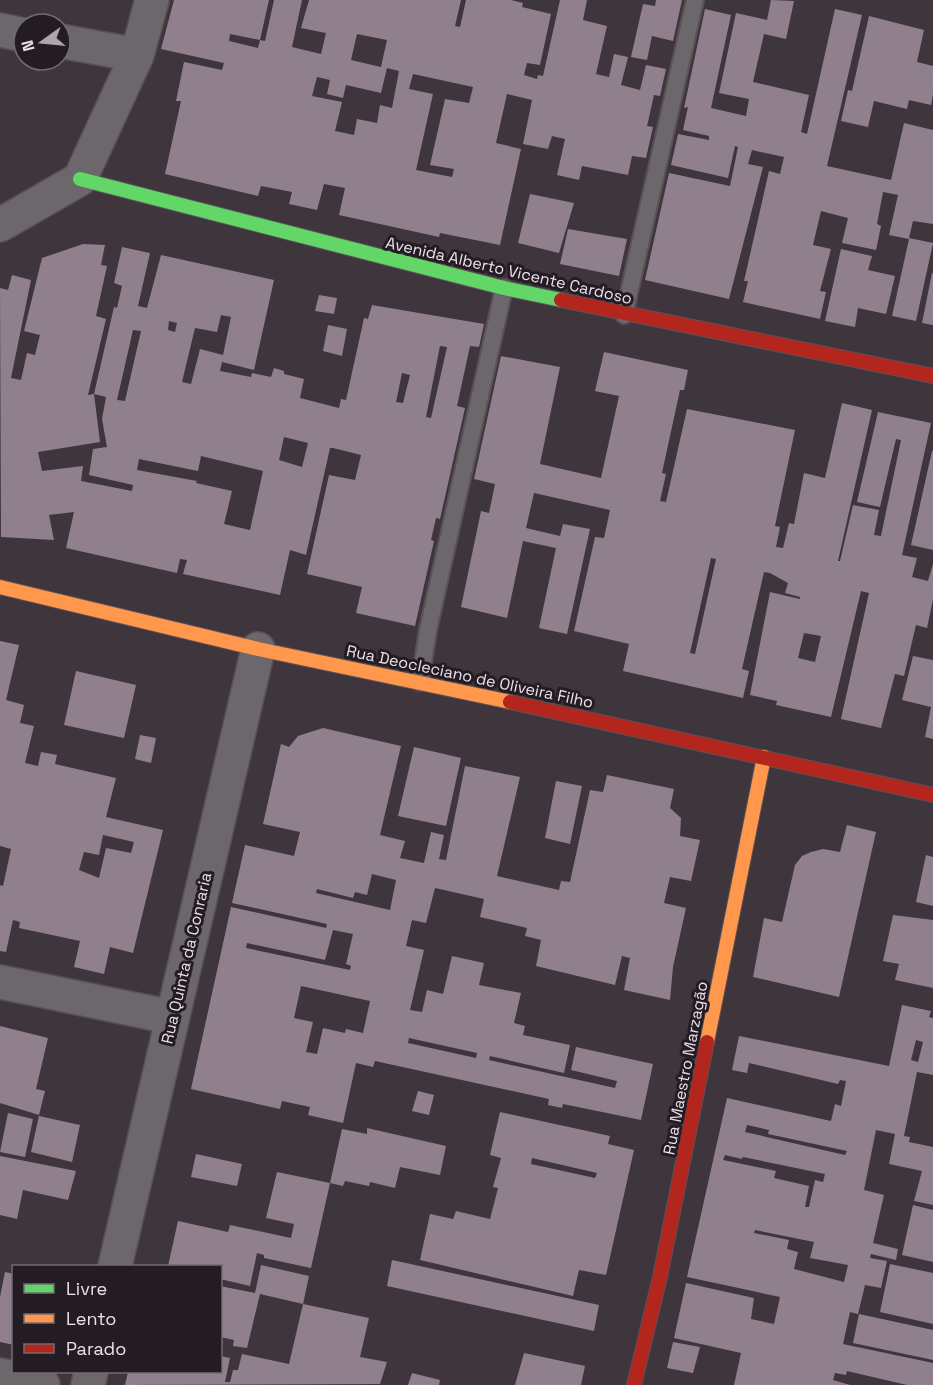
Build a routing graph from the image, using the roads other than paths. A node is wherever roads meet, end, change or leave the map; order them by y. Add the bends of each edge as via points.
1 (152, 0) edge
2 (695, 0) edge
3 (72, 43) edge
4 (137, 55) junction
5 (80, 179) junction
6 (0, 225) edge
7 (504, 288) junction
8 (624, 315) junction
9 (933, 376) edge
10 (0, 587) edge
11 (258, 649) junction
12 (420, 682) junction
13 (764, 757) junction
14 (933, 795) edge
15 (0, 982) edge
16 (171, 1017) junction
17 (115, 1265) edge
18 (0, 1375) edge
19 (43, 1385) edge
20 (634, 1385) edge

1 - 4 street
2 - 8 lane
3 - 4 street
4 - 5 street
5 - 6 street
5 - 7 street, Avenida Alberto Vicente Cardoso
7 - 8 street, Avenida Alberto Vicente Cardoso
7 - 12 lane via 428,630
8 - 9 street, Avenida Alberto Vicente Cardoso
10 - 11 street, Rua Deocleciano de Oliveira Filho
11 - 12 street, Rua Deocleciano de Oliveira Filho
11 - 16 street, Rua Quinta da Conraria
12 - 13 street, Rua Deocleciano de Oliveira Filho
13 - 14 street, Rua Deocleciano de Oliveira Filho
13 - 20 street, Rua Maestro Marzagão via 660,1277
15 - 16 street
16 - 17 street, Rua Quinta da Conraria
18 - 19 street

